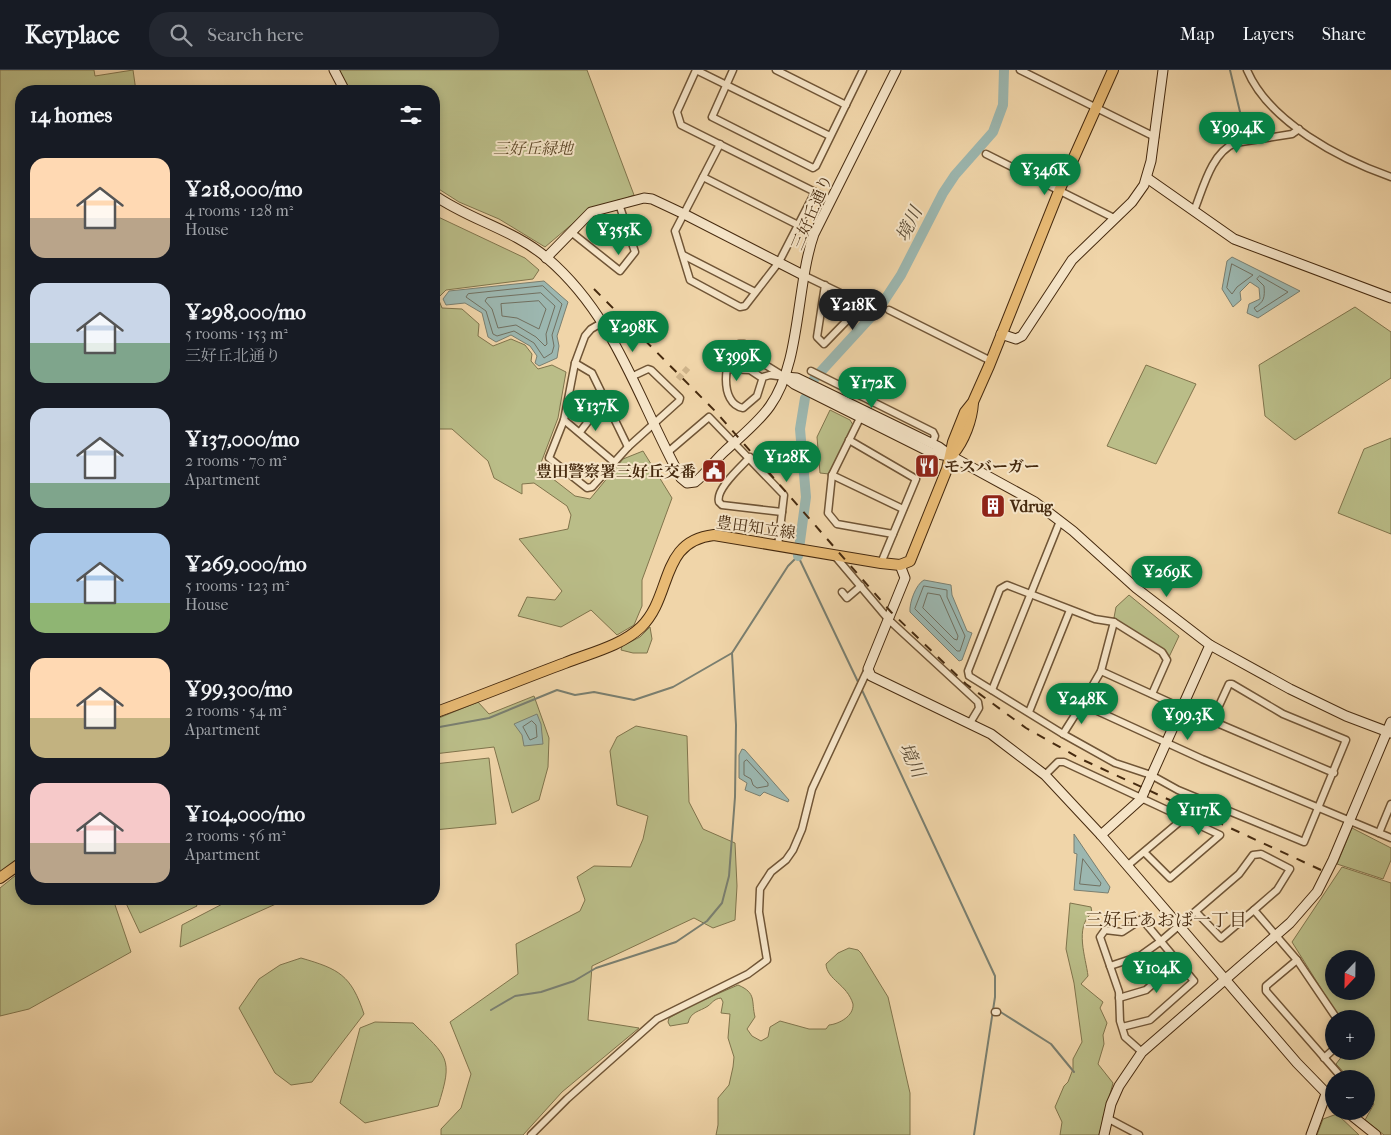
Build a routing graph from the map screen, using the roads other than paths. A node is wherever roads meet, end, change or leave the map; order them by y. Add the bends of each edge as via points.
1 (334, 70) edge
2 (733, 70) edge
3 (776, 70) edge
4 (896, 70) edge
5 (1020, 70) edge
6 (1113, 70) edge
7 (1163, 70) edge
8 (1247, 70) edge
9 (860, 71) edge
10 (342, 85) edge
11 (726, 85) junction
12 (846, 105) junction
13 (1094, 107) junction
14 (1299, 129) junction
15 (830, 136) junction
16 (1155, 137) junction
17 (720, 144) junction
18 (986, 154) dead end
19 (703, 177) junction
20 (1391, 177) edge
21 (1147, 178) junction
22 (1059, 191) junction
23 (815, 192) junction
24 (440, 198) edge
25 (831, 200) junction
26 (619, 204) junction
27 (1194, 211) junction
28 (684, 214) junction
29 (1114, 218) junction
30 (798, 225) junction
31 (571, 232) junction
32 (683, 255) junction
33 (546, 258) junction
34 (779, 262) junction
35 (804, 275) junction
36 (826, 286) junction
37 (755, 292) junction
38 (1391, 298) edge
39 (889, 310) dead end
40 (603, 322) junction
41 (1001, 334) junction
42 (991, 361) junction
43 (575, 363) junction
44 (725, 369) junction
45 (810, 371) dead end
46 (631, 377) junction
47 (785, 377) junction
48 (762, 378) junction
49 (607, 405) junction
50 (862, 414) junction
51 (564, 420) junction
52 (654, 424) junction
53 (580, 432) junction
54 (849, 440) junction
55 (733, 443) junction
56 (932, 444) junction
57 (628, 447) junction
58 (668, 452) junction
59 (951, 456) junction
60 (750, 458) junction
61 (614, 462) junction
62 (832, 475) junction
63 (903, 509) junction
64 (782, 512) junction
65 (1060, 521) junction
66 (893, 534) junction
67 (782, 546) junction
68 (834, 555) junction
69 (881, 563) junction
70 (900, 565) junction
71 (861, 586) junction
72 (842, 592) dead end
73 (1031, 593) junction
74 (1070, 610) junction
75 (889, 620) junction
76 (1114, 622) junction
77 (1210, 645) junction
78 (868, 669) junction
79 (1101, 670) junction
80 (992, 690) junction
81 (1152, 694) junction
82 (1082, 704) junction
83 (1182, 708) junction
84 (440, 711) edge
85 (1029, 712) junction
86 (1212, 721) junction
87 (1391, 722) edge
88 (970, 723) junction
89 (1389, 732) edge
90 (1063, 734) junction
91 (1166, 744) junction
92 (1334, 773) junction
93 (1151, 775) junction
94 (1045, 776) junction
95 (1141, 798) junction
96 (1391, 804) edge
97 (1319, 809) junction
98 (1184, 818) junction
99 (1350, 821) junction
100 (1379, 833) junction
101 (1100, 835) junction
102 (1391, 838) edge
103 (1144, 852) junction
104 (1127, 866) junction
105 (15, 867) edge
106 (0, 878) edge
107 (1254, 910) junction
108 (1196, 912) junction
109 (1178, 926) junction
110 (1276, 934) junction
111 (1161, 941) junction
112 (1297, 960) junction
113 (1179, 961) junction
114 (1110, 966) junction
115 (1225, 979) junction
116 (1120, 998) junction
117 (1331, 1010) edge
118 (1122, 1027) junction
119 (1142, 1052) junction
120 (1324, 1058) joint
121 (1335, 1070) edge
122 (1325, 1093) edge
123 (1325, 1097) edge
124 (1107, 1118) junction
125 (1362, 1120) edge
126 (531, 1135) edge
127 (1104, 1135) edge
128 (1139, 1135) edge
129 (1311, 1135) edge
130 (1376, 1135) edge

1 - 10 street
2 - 11 street
3 - 12 street
4 - 25 street, 三好丘通り
5 - 13 street
6 - 13 main road
7 - 16 street
8 - 14 street via 1271,107
9 - 12 street
11 - 15 street
11 - 15 street via 712,114 714,119 813,168
11 - 17 street via 696,70 677,112 682,125
12 - 15 street
13 - 16 street
13 - 22 main road
14 - 20 street via 1363,167
14 - 27 street via 1292,134 1227,146 1217,157
16 - 21 street
17 - 19 street
17 - 23 street
18 - 22 street
19 - 28 street
19 - 30 street
21 - 27 street
21 - 29 street via 1137,196
22 - 29 street
22 - 41 main road
23 - 25 street
23 - 30 street
24 - 33 street via 510,232
25 - 35 street, 三好丘通り via 810,246
26 - 28 street via 652,199
26 - 31 street via 592,212
26 - 31 street via 635,252 620,271
27 - 38 street via 1234,239
28 - 32 street via 675,231
28 - 34 street
29 - 41 street via 1072,260 1022,336 1016,339
30 - 34 street
31 - 33 street
32 - 37 street
32 - 37 street via 693,283 740,307 745,306
33 - 40 street via 581,292
34 - 35 street
34 - 37 street
35 - 36 street
35 - 47 street, 三好丘通り
36 - 36 street via 817,337 824,344 861,306
39 - 42 street
40 - 43 street via 585,336
40 - 46 street
41 - 42 main road
42 - 59 main road via 973,402 961,442
43 - 49 street via 592,373
43 - 51 street
44 - 47 street via 735,347 744,344 764,364
44 - 48 street via 750,370
44 - 48 street via 731,397 739,407 744,408 754,400
45 - 56 street via 933,432
46 - 52 street
46 - 52 street via 652,370 680,398
47 - 48 street via 770,375
47 - 50 street
47 - 55 street, 三好丘通り via 772,404
49 - 53 street via 596,411
49 - 57 street
50 - 54 street
50 - 56 street
50 - 59 street via 932,452
51 - 53 street
51 - 61 street via 550,460 589,489
52 - 57 street
52 - 58 street
53 - 61 street
54 - 62 street
54 - 63 street via 915,478
55 - 58 street via 709,417
55 - 58 street, 三好丘通り via 700,479 690,483 681,478
55 - 60 street
56 - 59 street
57 - 61 street
59 - 65 street via 1036,502
59 - 70 main road via 913,556 906,564
60 - 64 street via 784,495
60 - 64 street via 730,477 719,495 719,502
62 - 63 street
62 - 66 street via 828,513 834,523
63 - 66 street
64 - 67 street
65 - 73 street
65 - 77 street via 1118,574
66 - 69 street
67 - 68 main road, 豊田知立線
67 - 84 main road, 豊田知立線 via 714,535 700,536 685,544 676,554 653,611 635,632 598,651
68 - 69 main road, 豊田知立線
68 - 71 street
69 - 70 main road, 豊田知立線
70 - 75 street via 906,578
71 - 72 street via 847,598
71 - 75 street
73 - 74 street
73 - 80 street
73 - 80 street via 1007,585 1000,589 968,671 969,676
74 - 76 street
74 - 85 street
75 - 78 street
75 - 88 street via 978,702
76 - 79 street
76 - 81 street via 1168,658
77 - 83 street
77 - 89 street via 1298,693
78 - 88 street via 878,681
78 - 126 street via 812,789 793,850 771,872 760,889 766,960 748,974 657,1019
79 - 81 street
79 - 82 street
80 - 85 street
81 - 83 street
82 - 90 street
82 - 91 street
83 - 86 street
83 - 91 street
85 - 90 street
86 - 92 street
86 - 92 street via 1229,684 1232,684 1283,714 1346,740
87 - 89 street
88 - 94 street via 998,739
89 - 99 street
90 - 93 street via 1115,762
91 - 93 street
91 - 97 street
92 - 97 street
93 - 95 street
93 - 97 street via 1178,790 1301,842 1306,840
94 - 95 street via 1062,761
94 - 101 street
95 - 98 street
95 - 101 street
96 - 100 street
97 - 99 street
98 - 103 street
98 - 103 street via 1219,833 1219,837 1170,878
99 - 100 street
99 - 110 street via 1323,883 1300,914
100 - 102 street
101 - 104 street
103 - 104 street
104 - 109 street
105 - 106 main road
107 - 108 street via 1221,938
107 - 108 street via 1276,890 1290,869 1256,853 1239,874
107 - 110 street
108 - 109 street
109 - 111 street
109 - 115 street
110 - 112 street
110 - 115 street
111 - 113 street
111 - 114 street via 1140,956
111 - 114 street via 1142,919 1122,932 1103,931 1100,937
112 - 117 street
112 - 120 street via 1265,988
113 - 116 street via 1146,990
113 - 118 street via 1194,978 1193,982 1150,1020
114 - 116 street
115 - 119 street
115 - 122 street
116 - 118 street
118 - 119 street via 1125,1037
119 - 124 street via 1122,1080
120 - 121 street
123 - 129 street
124 - 127 street
124 - 128 street
125 - 130 street

